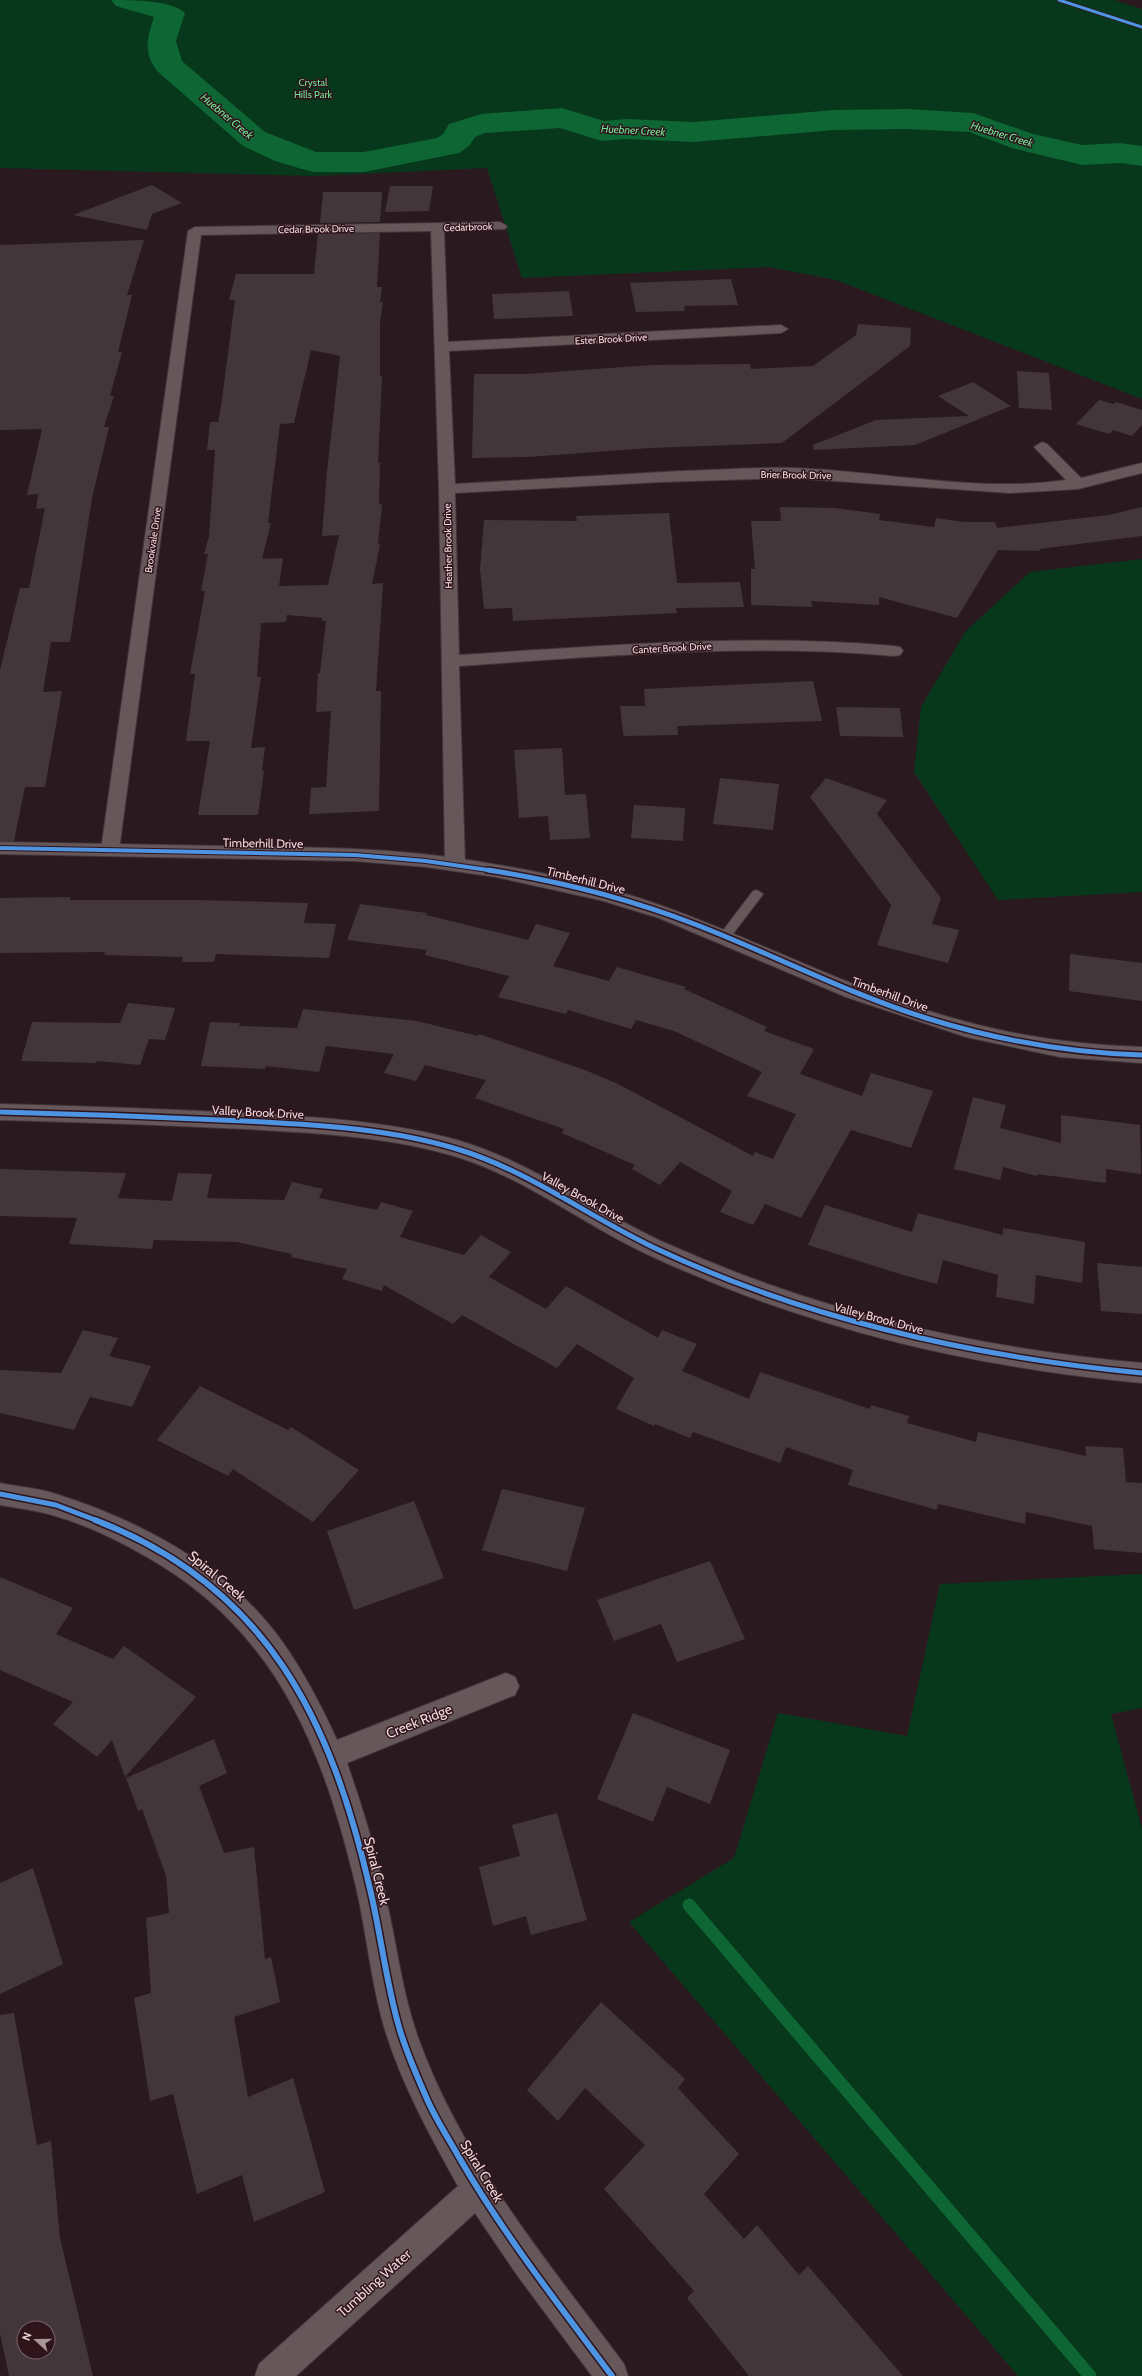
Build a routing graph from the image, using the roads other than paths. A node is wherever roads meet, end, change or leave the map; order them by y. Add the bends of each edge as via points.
1 (500, 226) dead end
2 (437, 228) junction
3 (195, 231) joint
4 (781, 329) dead end
5 (441, 347) junction
6 (1042, 446) dead end
7 (1142, 468) edge
8 (1078, 484) junction
9 (447, 489) junction
10 (894, 651) dead end
11 (450, 661) junction
12 (0, 848) edge
13 (110, 850) junction
14 (455, 864) junction
15 (757, 894) dead end
16 (725, 936) junction
17 (1142, 1056) edge
18 (0, 1112) edge
19 (1142, 1373) edge
20 (0, 1494) edge
21 (506, 1686) dead end
22 (331, 1756) junction
23 (477, 2190) junction
24 (271, 2376) edge
25 (612, 2376) edge

1 - 2 street, Cedarbrook
2 - 3 street, Cedar Brook Drive
2 - 5 street, Heather Brook Drive
3 - 13 street, Brookvale Drive
4 - 5 street, Ester Brook Drive
5 - 9 street, Heather Brook Drive
6 - 8 street
7 - 8 street, Brier Brook Drive via 1103,480
8 - 9 street, Brier Brook Drive via 1052,488 996,490 792,473
9 - 11 street, Heather Brook Drive
10 - 11 street, Canter Brook Drive via 834,645 737,644
11 - 14 street, Heather Brook Drive
12 - 13 street, Timberhill Drive
13 - 14 street, Timberhill Drive via 355,855
14 - 16 street, Timberhill Drive via 584,889 635,903
15 - 16 lane
16 - 17 street, Timberhill Drive via 808,974 946,1024 1050,1048
18 - 19 street, Valley Brook Drive via 296,1123 371,1130 428,1143 486,1158 538,1183 657,1248 753,1290 857,1325 966,1351 1079,1369
20 - 22 street, Spiral Creek via 54,1505 131,1533 199,1574 228,1599 271,1647 292,1676
21 - 22 street, Creek Ridge
22 - 23 street, Spiral Creek via 354,1826 370,1887 400,2032 428,2101
23 - 24 street, Tumbling Water
23 - 25 street, Spiral Creek

